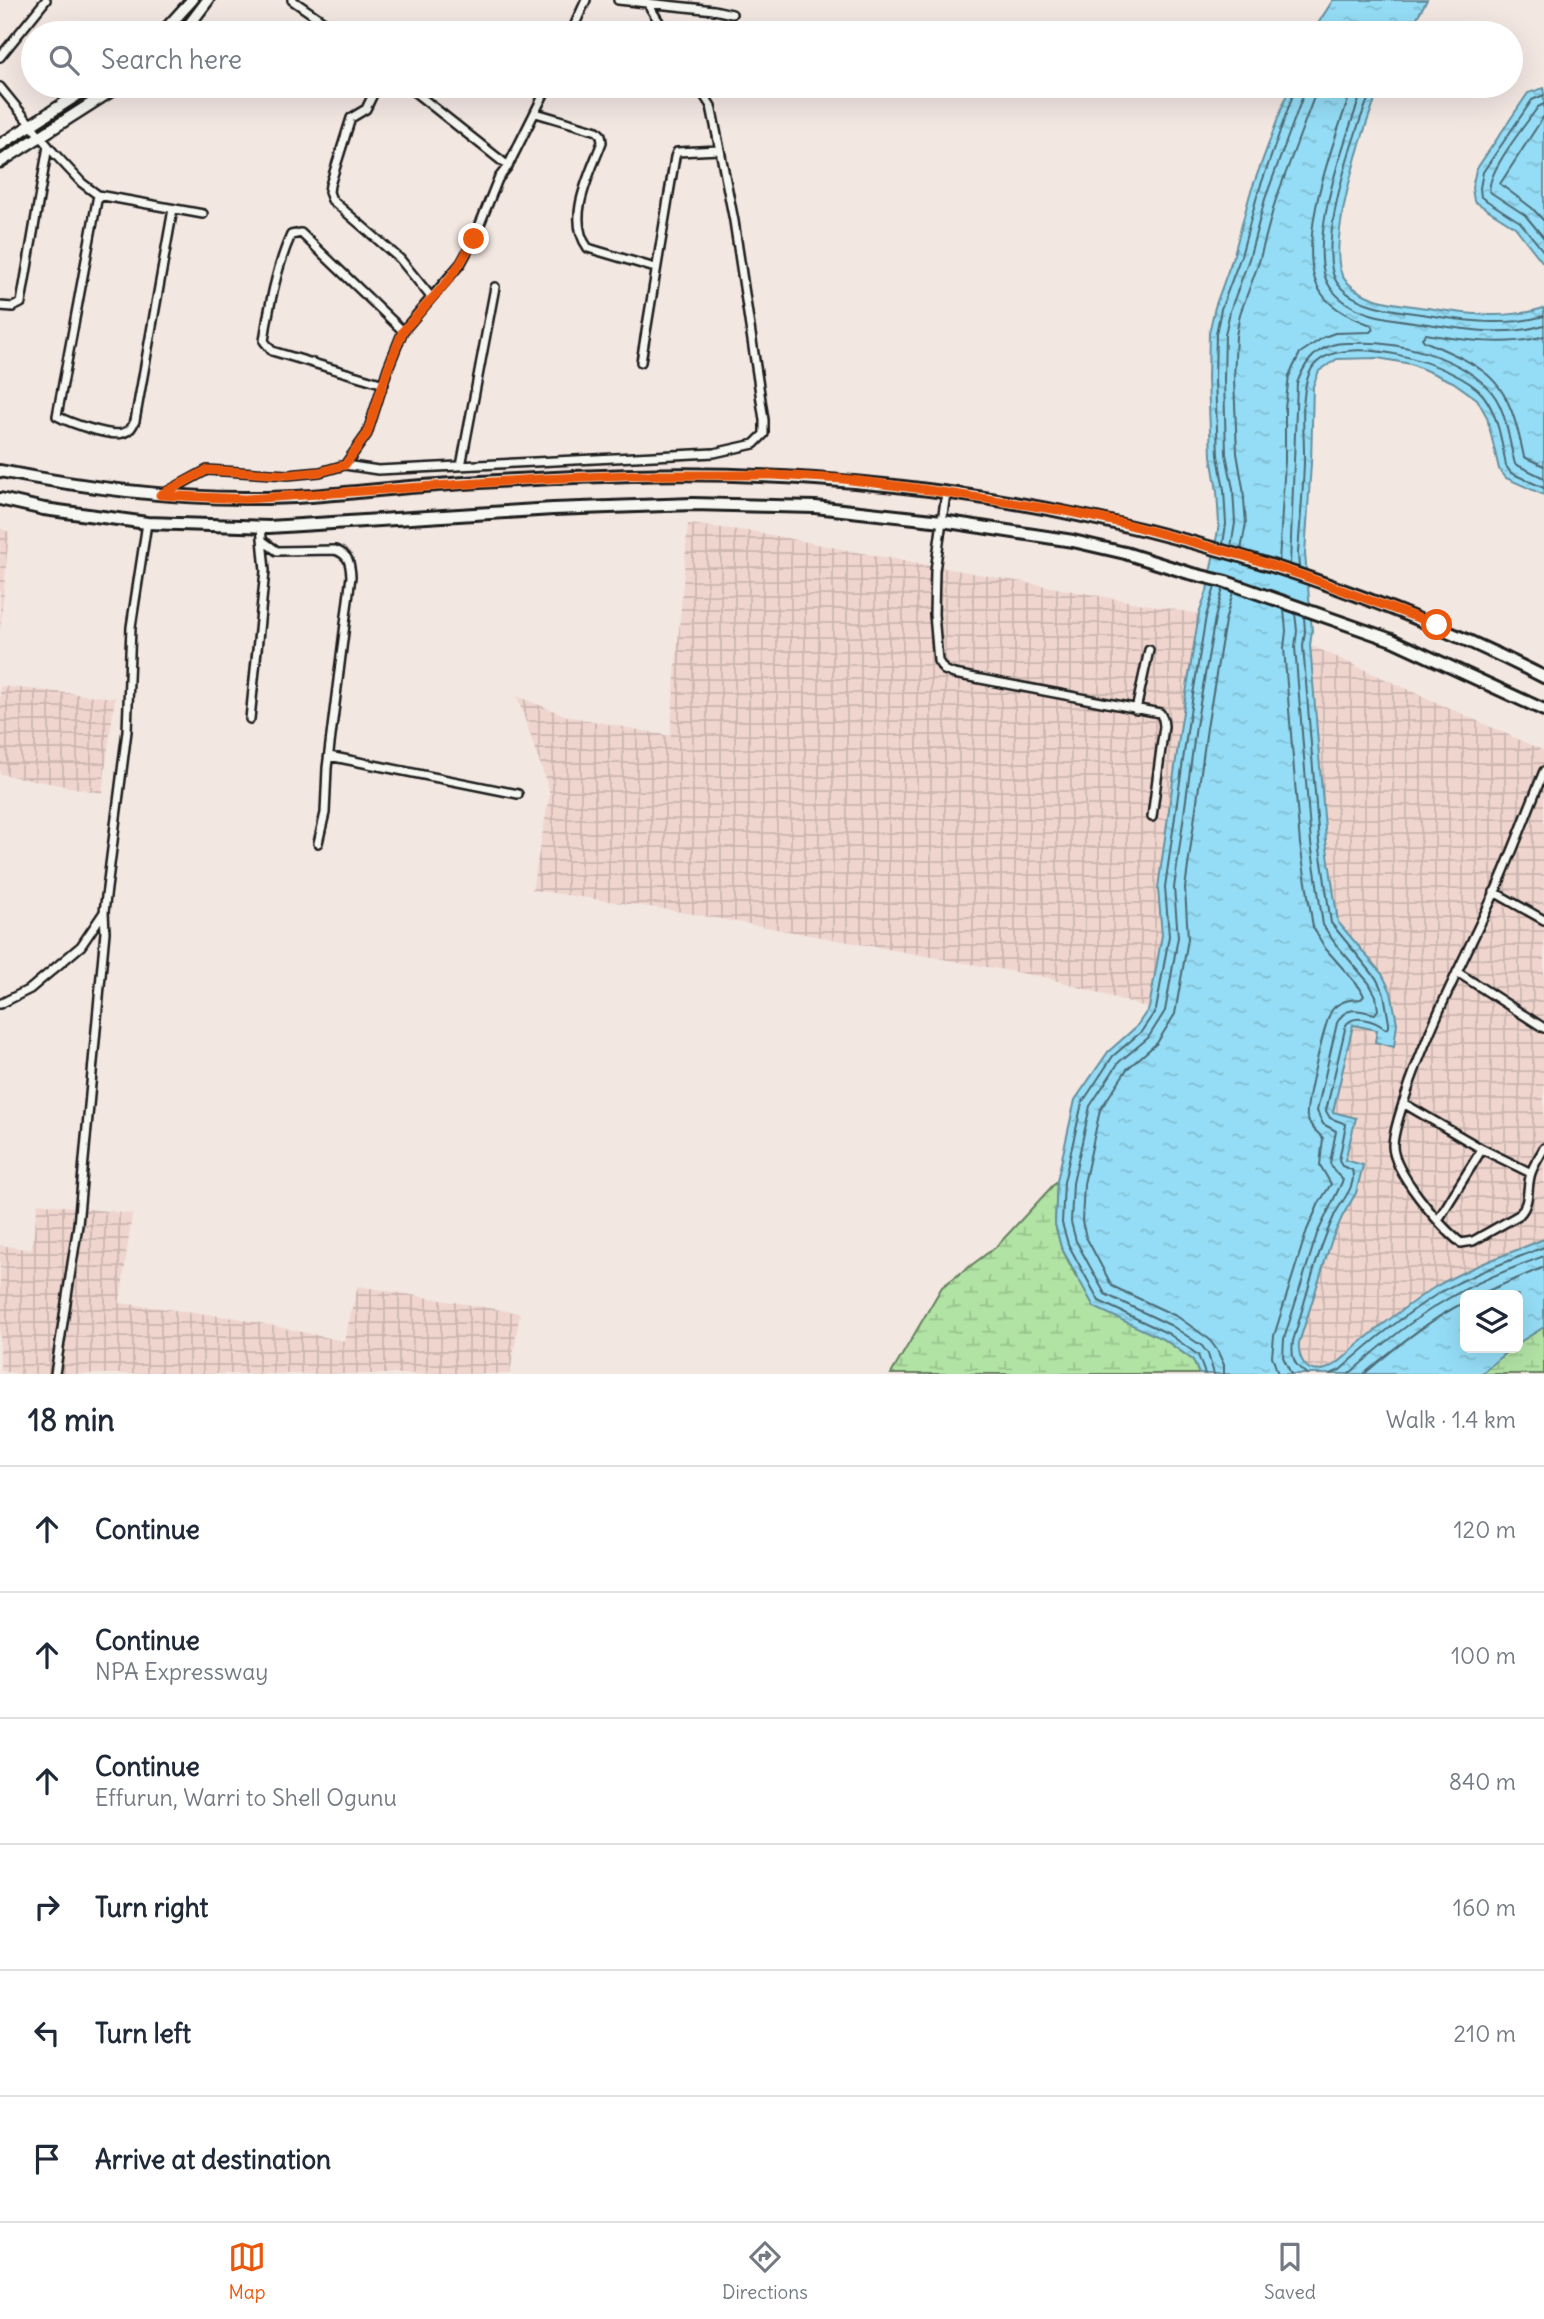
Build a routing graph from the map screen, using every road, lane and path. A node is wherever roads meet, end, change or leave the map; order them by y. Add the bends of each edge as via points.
1 (46, 0) edge
2 (192, 0) edge
3 (208, 0) edge
4 (292, 0) edge
5 (586, 0) edge
6 (618, 0) edge
7 (717, 0) edge
8 (646, 2) edge
9 (714, 10) junction
10 (732, 14) dead end
11 (29, 21) edge
12 (173, 21) edge
13 (192, 21) edge
14 (323, 21) edge
15 (576, 21) edge
16 (658, 21) edge
17 (21, 31) edge
18 (0, 57) edge
19 (0, 87) edge
20 (73, 98) edge
21 (100, 98) edge
22 (372, 98) edge
23 (422, 98) edge
24 (543, 98) edge
25 (706, 98) edge
26 (536, 113) junction
27 (31, 125) junction
28 (41, 136) junction
29 (0, 145) edge
30 (48, 146) junction
31 (720, 150) junction
32 (0, 162) edge
33 (508, 166) junction
34 (98, 195) junction
35 (173, 209) junction
36 (203, 214) dead end
37 (655, 268) junction
38 (495, 287) dead end
39 (432, 298) junction
40 (0, 306) edge
41 (403, 331) junction
42 (641, 362) dead end
43 (384, 384) junction
44 (345, 465) junction
45 (461, 466) junction
46 (0, 471) edge
47 (946, 493) junction
48 (160, 495) junction
49 (0, 499) edge
50 (942, 521) junction
51 (147, 523) junction
52 (261, 527) junction
53 (263, 541) junction
54 (1149, 650) dead end
55 (1544, 677) edge
56 (1136, 710) junction
57 (1544, 710) edge
58 (250, 719) dead end
59 (329, 757) junction
60 (1544, 771) edge
61 (1542, 780) edge
62 (517, 794) dead end
63 (1152, 817) dead end
64 (318, 843) dead end
65 (1494, 892) junction
66 (104, 912) junction
67 (1544, 920) edge
68 (1457, 972) junction
69 (0, 1004) edge
70 (1544, 1028) edge
71 (1403, 1103) junction
72 (1544, 1148) edge
73 (1482, 1149) junction
74 (1531, 1173) junction
75 (1438, 1220) junction
76 (55, 1374) edge

1 - 11 street
2 - 12 main road
3 - 13 main road
4 - 14 street
5 - 15 street
6 - 8 street
7 - 9 street
8 - 9 street
8 - 16 street
9 - 10 street
17 - 18 street
19 - 27 street
20 - 27 main road
21 - 28 main road
22 - 39 street via 366,110 351,118 329,192 332,200 400,259
23 - 33 street
24 - 26 street
25 - 31 street
26 - 33 street
26 - 37 street via 601,135 579,217 587,248
27 - 28 street
27 - 29 main road
28 - 30 street
28 - 32 main road
30 - 34 street
30 - 40 street via 21,303
31 - 37 street via 677,152
31 - 45 street via 764,434 754,444 714,453
33 - 39 street via 461,262
34 - 35 street
34 - 35 street via 57,416 121,434 135,421
35 - 36 street
37 - 42 street
38 - 45 street
39 - 41 street
41 - 43 street
41 - 43 street via 301,233 291,235 268,317 267,347
43 - 44 street via 367,434
44 - 45 street via 378,470
44 - 48 street via 288,475 207,470
46 - 48 main road
47 - 48 main road via 843,479 705,474 538,479 245,499
47 - 50 street
47 - 55 main road via 1065,511 1304,576 1437,625
49 - 51 main road
50 - 52 main road via 815,507 693,504
50 - 56 street via 934,614 938,661 944,670
50 - 57 main road via 1073,541 1226,582 1392,640
51 - 52 main road
51 - 66 street via 131,627 127,732
52 - 53 street
53 - 58 street via 265,570
53 - 59 street via 277,551 335,550 349,560 351,576
54 - 56 street
56 - 63 street via 1160,713 1163,719
59 - 62 street
59 - 64 street
60 - 61 street
61 - 65 street
65 - 67 street
65 - 68 street
66 - 69 street via 81,946 30,989
66 - 76 street via 78,1225
68 - 70 street
68 - 71 street
71 - 73 street
71 - 75 street via 1393,1145 1396,1161
72 - 74 street
73 - 74 street
73 - 75 street
74 - 75 street via 1524,1210 1473,1241 1461,1243

